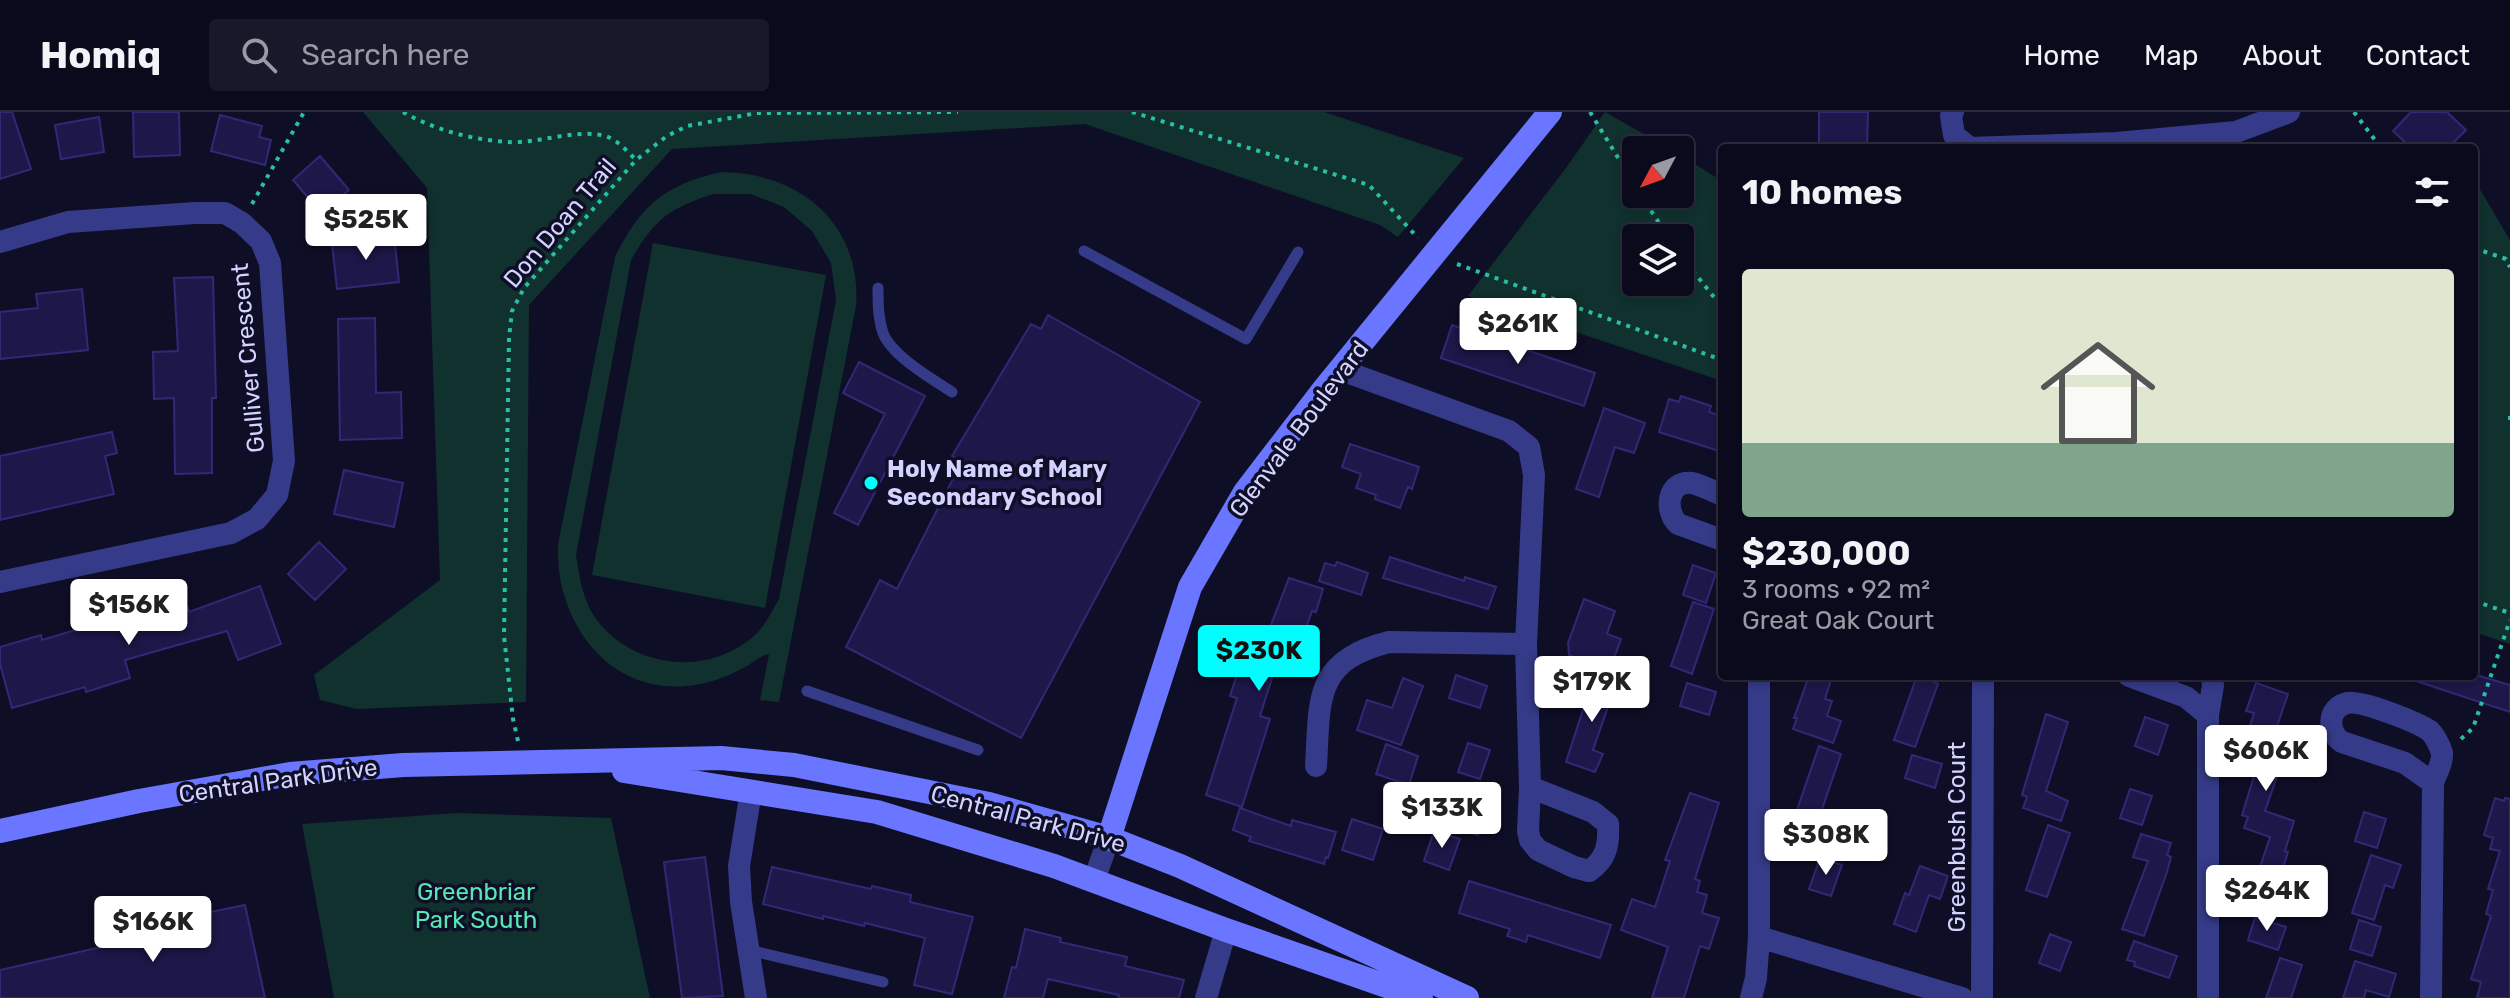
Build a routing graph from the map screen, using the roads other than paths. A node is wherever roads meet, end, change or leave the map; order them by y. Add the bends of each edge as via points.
1 (1550, 112) edge
2 (1953, 112) edge
3 (2289, 112) edge
4 (1965, 144) edge
5 (2088, 144) edge
6 (0, 242) edge
7 (1084, 251) dead end
8 (1298, 252) dead end
9 (878, 288) dead end
10 (1341, 370) junction
11 (952, 392) dead end
12 (1718, 493) edge
13 (1718, 539) edge
14 (0, 582) edge
15 (1526, 644) junction
16 (1759, 680) edge
17 (1983, 680) edge
18 (2140, 680) edge
19 (2212, 680) edge
20 (807, 691) dead end
21 (2208, 715) junction
22 (978, 750) dead end
23 (559, 760) junction
24 (1316, 766) dead end
25 (2433, 783) junction
26 (1530, 787) dead end
27 (751, 791) junction
28 (0, 831) edge
29 (1109, 838) junction
30 (1094, 880) junction
31 (1226, 930) junction
32 (1759, 937) junction
33 (748, 950) junction
34 (883, 982) dead end
35 (756, 998) edge
36 (1206, 998) edge
37 (1421, 998) edge
38 (1467, 998) edge
39 (1751, 998) edge
40 (1962, 998) edge
41 (1982, 998) edge
42 (2208, 998) edge
43 (2431, 998) edge

1 - 10 street, Glenvale Boulevard
2 - 4 street via 1954,135
3 - 5 street via 2236,132
6 - 14 street, Gulliver Crescent via 68,222 225,213 242,223 261,241 270,263 284,461 277,495 257,519 231,533
7 - 8 lane via 1246,339
9 - 11 lane via 884,337 902,357
10 - 15 street via 1509,431 1529,447 1534,475
10 - 29 street, Glenvale Boulevard via 1245,492 1190,587
12 - 13 street via 1684,484 1672,492 1668,505 1678,524
15 - 24 street via 1389,642 1344,660 1320,698
15 - 26 street
16 - 32 street
17 - 41 street, Greenbush Court
18 - 21 street via 2186,697
19 - 21 street
20 - 22 lane
21 - 42 street
23 - 27 street, Central Park Drive
23 - 28 street, Central Park Drive via 290,774
23 - 29 street, Central Park Drive via 721,758 794,765 989,804
25 - 25 street via 2442,756 2431,732 2357,703 2338,707 2331,719 2342,742 2405,763
25 - 43 street
27 - 30 street, Central Park Drive via 877,812
27 - 33 street via 739,866
29 - 30 street, Glenvale Boulevard
29 - 38 street, Central Park Drive
30 - 31 street, Central Park Drive
31 - 36 street
31 - 37 street, Central Park Drive
32 - 39 street
32 - 40 street
33 - 34 lane
33 - 35 street

